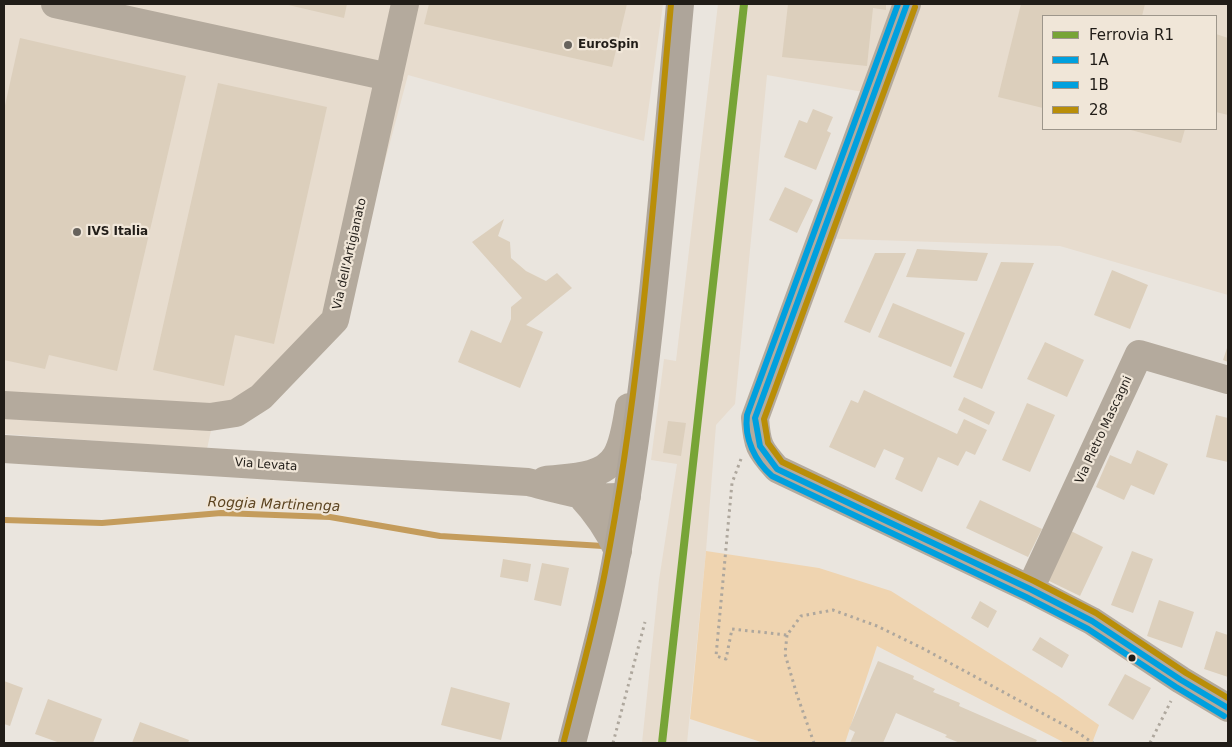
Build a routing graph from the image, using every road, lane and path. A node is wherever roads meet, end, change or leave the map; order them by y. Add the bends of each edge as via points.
1 (55, 4) edge
2 (405, 4) edge
3 (680, 4) edge
4 (907, 4) edge
5 (390, 77) junction
6 (646, 364) junction
7 (1228, 380) edge
8 (4, 405) edge
9 (4, 449) edge
10 (742, 455) dead end
11 (586, 485) junction
12 (627, 496) junction
13 (618, 550) junction
14 (1030, 589) junction
15 (645, 622) dead end
16 (787, 635) junction
17 (1182, 680) junction
18 (1228, 708) edge
19 (572, 743) edge
20 (613, 743) edge
21 (814, 743) edge
22 (1093, 743) edge
23 (1150, 743) edge

1 - 5 street
2 - 5 street, Via dell'Artigianato
3 - 6 main road
4 - 14 street via 755,418 756,442 777,469
5 - 8 street, Via dell'Artigianato via 335,320 261,398 236,413 210,417
6 - 11 street via 632,397 616,457
6 - 12 main road
7 - 14 street, Via Pietro Mascagni via 1139,354
9 - 11 street, Via Levata
10 - 16 path via 732,483 716,656 726,658 732,629
11 - 12 street, Via Levata via 611,499
11 - 13 street
12 - 13 main road
13 - 19 main road
14 - 17 street via 1092,621
15 - 20 path
16 - 21 path via 785,654
16 - 22 path via 800,616 833,610 877,626 924,649
17 - 18 street
17 - 23 path

